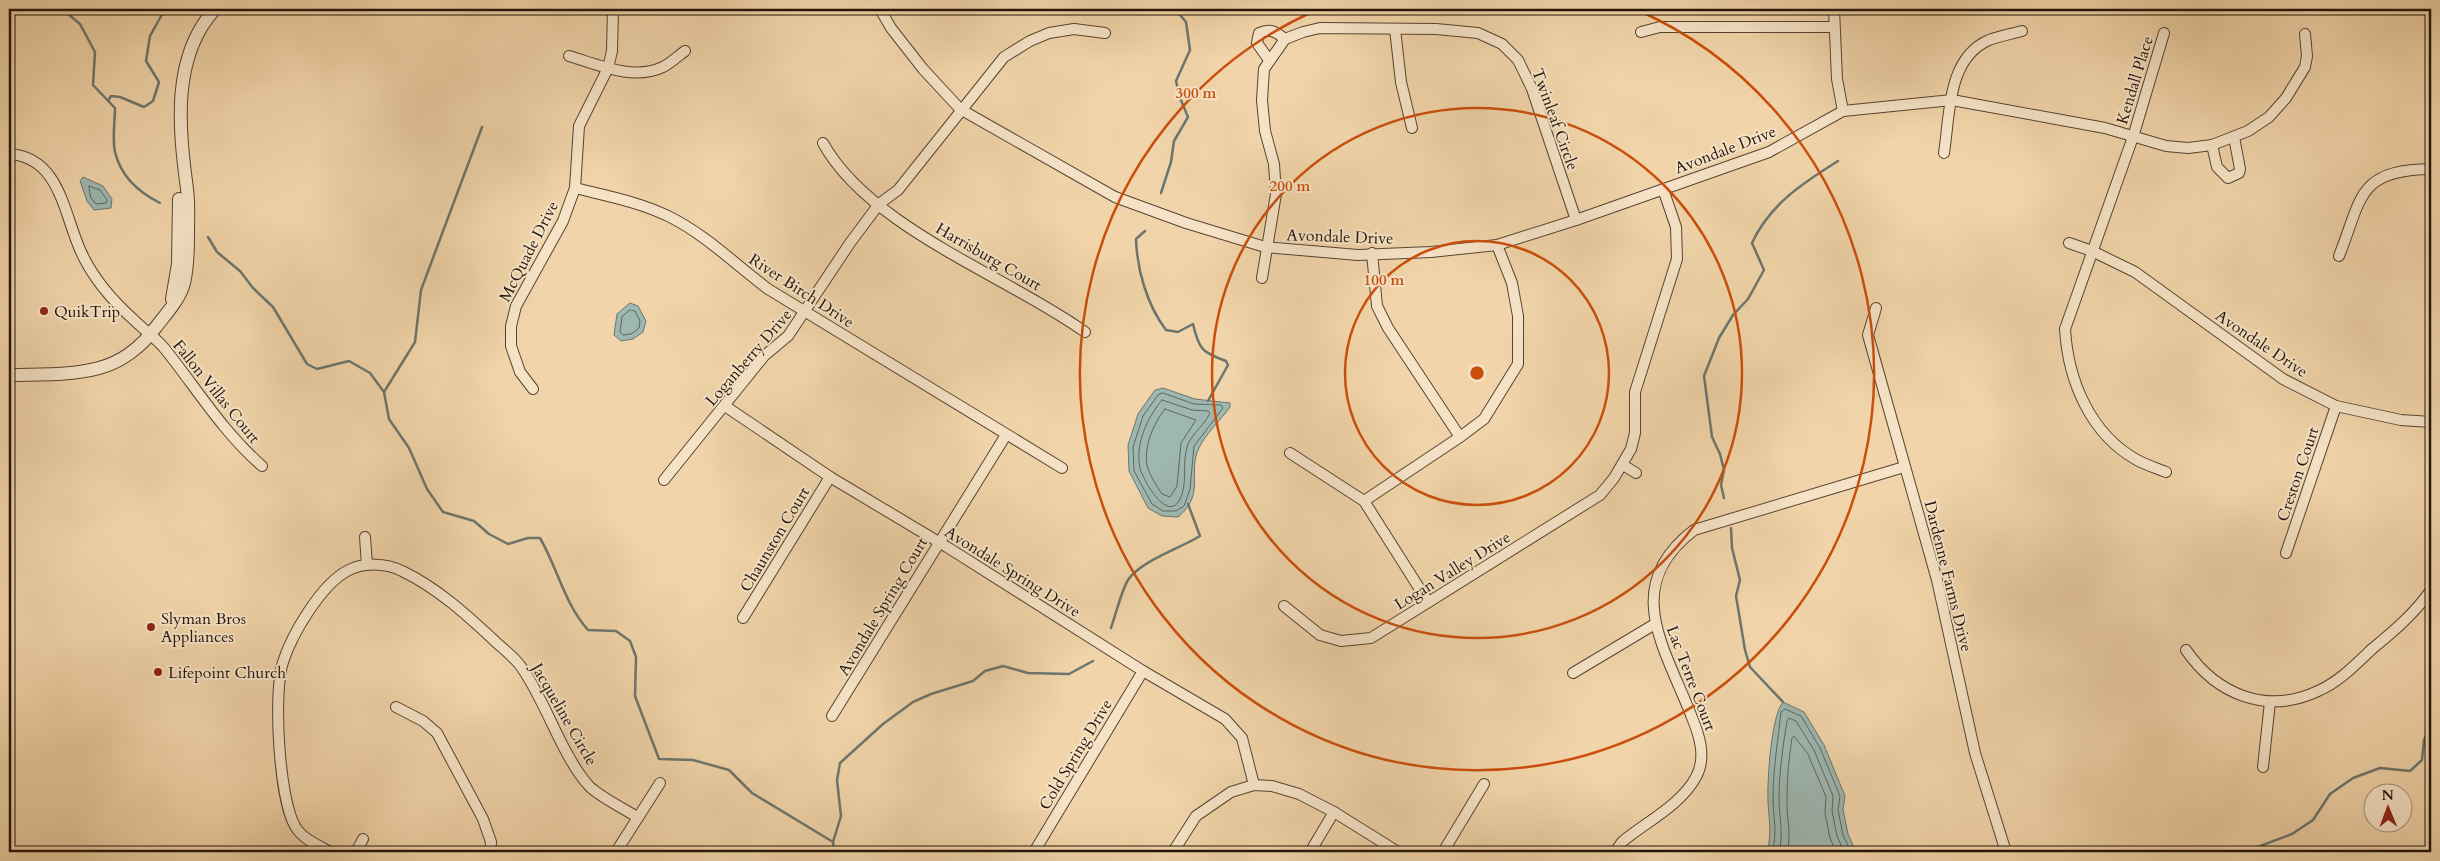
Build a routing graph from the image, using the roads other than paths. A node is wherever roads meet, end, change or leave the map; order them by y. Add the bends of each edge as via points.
1 (215, 9) edge
2 (613, 9) edge
3 (880, 9) edge
4 (1834, 9) edge
5 (1834, 27) junction
6 (1395, 29) junction
7 (2022, 31) dead end
8 (1641, 32) dead end
9 (1105, 33) dead end
10 (2164, 33) dead end
11 (2305, 34) dead end
12 (1286, 39) junction
13 (685, 51) dead end
14 (569, 56) dead end
15 (1268, 60) junction
16 (608, 68) junction
17 (1952, 100) junction
18 (960, 109) junction
19 (1843, 111) junction
20 (1412, 128) dead end
21 (2133, 137) junction
22 (2234, 137) junction
23 (823, 144) dead end
24 (2212, 145) junction
25 (1944, 153) dead end
26 (9, 154) edge
27 (2431, 169) edge
28 (575, 188) junction
29 (1663, 189) junction
30 (879, 204) junction
31 (1576, 220) junction
32 (2069, 243) dead end
33 (1497, 245) junction
34 (1265, 247) junction
35 (2092, 251) junction
36 (1372, 253) junction
37 (2338, 256) dead end
38 (1262, 278) dead end
39 (1876, 308) dead end
40 (806, 312) junction
41 (1085, 332) dead end
42 (150, 334) junction
43 (9, 375) edge
44 (533, 389) dead end
45 (725, 406) junction
46 (2336, 406) junction
47 (2431, 422) edge
48 (1006, 435) junction
49 (1460, 437) junction
50 (1290, 453) dead end
51 (1623, 465) junction
52 (262, 466) dead end
53 (1904, 467) junction
54 (1062, 468) dead end
55 (2166, 472) dead end
56 (1636, 473) dead end
57 (830, 477) junction
58 (664, 480) dead end
59 (1364, 501) junction
60 (365, 537) dead end
61 (938, 542) junction
62 (2286, 553) dead end
63 (367, 565) junction
64 (2431, 590) edge
65 (1428, 602) junction
66 (1284, 606) dead end
67 (743, 618) dead end
68 (1655, 624) junction
69 (2186, 650) dead end
70 (1143, 671) junction
71 (1573, 673) dead end
72 (2270, 702) junction
73 (396, 707) dead end
74 (832, 716) dead end
75 (2263, 767) dead end
76 (660, 783) dead end
77 (1484, 784) dead end
78 (1254, 786) junction
79 (1334, 812) junction
80 (636, 817) junction
81 (364, 839) dead end
82 (330, 852) edge
83 (356, 852) edge
84 (490, 852) edge
85 (616, 852) edge
86 (1034, 852) edge
87 (1173, 852) edge
88 (1310, 852) edge
89 (1398, 852) edge
90 (1443, 852) edge
91 (1615, 852) edge
92 (2006, 852) edge

1 - 42 street via 204,20 193,40 183,72 178,264 168,312
2 - 16 street, McQuade Drive via 612,51
3 - 18 street, Avondale Drive via 923,69
4 - 5 street
5 - 8 street via 1660,27
5 - 19 street via 1837,79
6 - 12 street, Twinleaf Circle via 1320,28
6 - 20 street via 1401,82
6 - 31 street, Twinleaf Circle via 1478,33 1502,44 1518,60 1532,89
7 - 17 street via 1989,40 1970,54 1954,81
9 - 18 street, Loganberry Drive via 1074,29 1049,33 1030,41 1004,57
10 - 21 street, Kendall Place
11 - 22 street, Avondale Drive via 2307,56 2298,81 2269,117
12 - 15 street, Twinleaf Circle
12 - 15 street via 1267,29 1259,33 1257,43
13 - 16 street via 664,67 644,72
14 - 16 street
15 - 34 street, Twinleaf Circle via 1264,69 1262,100 1276,194
16 - 28 street, McQuade Drive via 580,126
17 - 19 street, Avondale Drive
17 - 21 street, Avondale Drive via 2105,128
17 - 25 street
18 - 30 street, Loganberry Drive via 898,190
18 - 34 street, Avondale Drive via 1115,197
19 - 29 street, Avondale Drive via 1769,152
21 - 24 street, Avondale Drive via 2166,146
21 - 35 street
22 - 24 street, Avondale Drive
22 - 24 street via 2240,169 2234,177 2228,178 2217,167
23 - 30 street, Harrisburg Court via 852,183
26 - 42 street, Fallon Villas Court via 32,161 48,174 61,195 78,245 92,272 123,310
27 - 37 street via 2399,170 2387,174 2364,191
28 - 40 street, River Birch Drive via 630,201 669,216 700,235 768,289
28 - 44 street, McQuade Drive via 559,228 516,306 511,326 511,346 520,372
29 - 31 street, Avondale Drive
29 - 51 street, Logan Valley Drive via 1676,226 1677,259 1635,392 1635,433
30 - 40 street, Loganberry Drive
30 - 41 street, Harrisburg Court via 909,227
31 - 33 street, Avondale Drive
32 - 35 street, Avondale Drive
33 - 36 street, Avondale Drive via 1431,252
33 - 49 street via 1512,283 1518,316 1518,364 1484,419
34 - 36 street, Avondale Drive via 1358,255
34 - 38 street, Avondale Drive
35 - 46 street, Avondale Drive via 2135,272 2283,379
35 - 55 street via 2065,328 2066,355 2073,378 2101,431 2138,461
36 - 49 street via 1376,306
39 - 53 street, Dardenne Farms Drive via 1868,335
40 - 45 street, Loganberry Drive via 788,336 764,356
40 - 48 street, River Birch Drive
42 - 43 street via 126,356 101,368 72,373
42 - 52 street, Fallon Villas Court via 238,445
45 - 57 street, Avondale Spring Drive
45 - 58 street, Loganberry Drive
46 - 47 street, Avondale Drive via 2401,420
46 - 62 street, Creston Court
48 - 54 street, River Birch Drive
48 - 61 street, Avondale Spring Court
49 - 59 street
50 - 59 street
51 - 56 street
51 - 65 street, Logan Valley Drive via 1600,495
53 - 68 street, Lac Terre Court via 1694,530 1674,548 1657,575 1653,592
53 - 92 street, Dardenne Farms Drive via 1937,580 1975,753
57 - 61 street, Avondale Spring Drive
57 - 67 street, Chaunston Court
59 - 65 street
60 - 63 street
61 - 70 street, Avondale Spring Drive
61 - 74 street, Avondale Spring Court
63 - 80 street, Jacqueline Circle via 401,570 466,613 521,666 590,786
63 - 82 street, Jacqueline Circle via 344,572 327,586 291,643 282,663 278,685 288,812 301,834
64 - 72 street via 2407,619 2336,680 2303,697
65 - 66 street, Logan Valley Drive via 1371,638 1341,641 1320,635
68 - 71 street
68 - 91 street, Lac Terre Court via 1700,737 1702,754 1698,776 1686,793 1622,842
69 - 72 street via 2212,680 2228,691
70 - 78 street, Avondale Spring Drive via 1212,711 1236,729 1246,746
70 - 86 street, Cold Spring Drive
72 - 75 street
73 - 84 street via 424,721 437,733 483,819 491,842
76 - 80 street
77 - 90 street
78 - 79 street via 1287,789
78 - 87 street via 1231,792 1196,816
79 - 88 street
79 - 89 street
80 - 85 street
81 - 83 street

